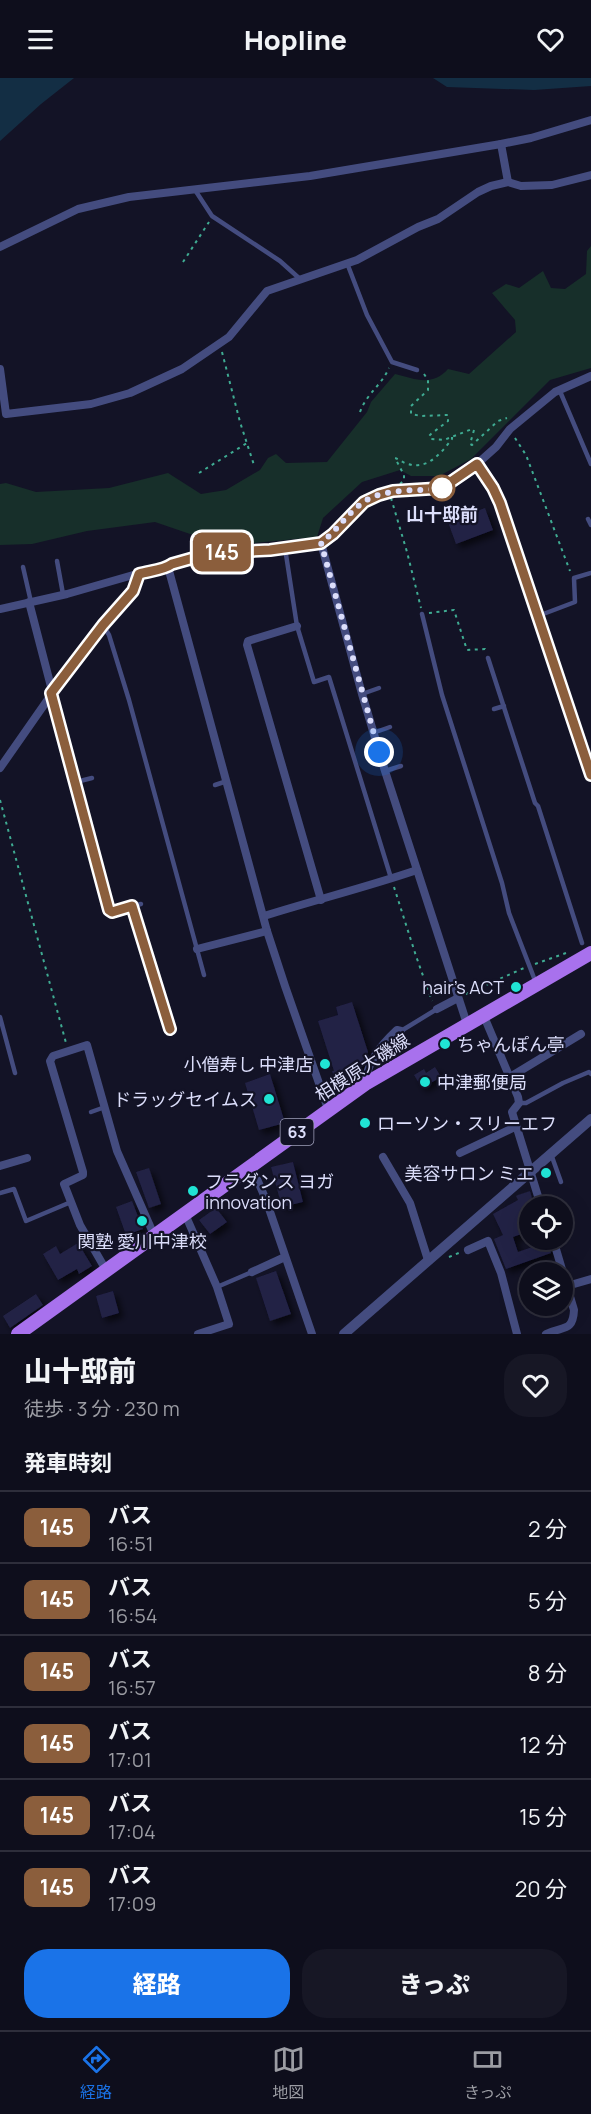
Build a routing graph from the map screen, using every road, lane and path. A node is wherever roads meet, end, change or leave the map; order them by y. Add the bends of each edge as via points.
1 (591, 120) edge
2 (501, 144) junction
3 (591, 176) edge
4 (508, 182) junction
5 (194, 188) junction
6 (213, 216) junction
7 (0, 247) edge
8 (183, 262) dead end
9 (347, 263) junction
10 (301, 280) junction
11 (220, 344) junction
12 (392, 362) junction
13 (0, 369) edge
14 (417, 370) joint
15 (591, 376) edge
16 (559, 389) junction
17 (360, 412) dead end
18 (3, 415) edge
19 (512, 417) dead end
20 (510, 429) junction
21 (452, 437) junction
22 (247, 443) junction
23 (477, 464) junction
24 (591, 464) edge
25 (254, 465) dead end
26 (199, 473) dead end
27 (400, 484) dead end
28 (389, 493) junction
29 (588, 519) dead end
30 (591, 525) edge
31 (321, 543) junction
32 (285, 548) junction
33 (57, 561) dead end
34 (168, 567) junction
35 (25, 568) dead end
36 (591, 573) edge
37 (139, 574) junction
38 (574, 578) junction
39 (63, 594) junction
40 (30, 602) junction
41 (0, 609) edge
42 (422, 614) junction
43 (538, 616) junction
44 (103, 625) junction
45 (297, 626) junction
46 (488, 658) joint
47 (379, 688) dead end
48 (51, 693) junction
49 (362, 694) junction
50 (504, 706) junction
51 (494, 709) dead end
52 (390, 727) dead end
53 (373, 733) junction
54 (401, 766) dead end
55 (0, 768) edge
56 (385, 771) junction
57 (591, 775) edge
58 (92, 778) dead end
59 (226, 781) junction
60 (76, 782) junction
61 (215, 785) dead end
62 (0, 800) edge
63 (417, 870) junction
64 (391, 878) junction
65 (321, 900) junction
66 (264, 916) junction
67 (267, 931) junction
68 (197, 948) junction
69 (586, 948) edge
70 (204, 975) dead end
71 (537, 985) junction
72 (458, 998) junction
73 (437, 1009) junction
74 (483, 1014) junction
75 (0, 1017) edge
76 (166, 1024) dead end
77 (467, 1024) junction
78 (402, 1031) joint
79 (581, 1034) dead end
80 (68, 1051) junction
81 (15, 1073) dead end
82 (591, 1074) edge
83 (510, 1077) junction
84 (365, 1084) junction
85 (519, 1103) junction
86 (105, 1107) junction
87 (328, 1109) junction
88 (91, 1112) dead end
89 (591, 1119) edge
90 (517, 1126) junction
91 (466, 1154) dead end
92 (551, 1154) junction
93 (383, 1157) dead end
94 (27, 1158) dead end
95 (251, 1165) junction
96 (0, 1166) edge
97 (530, 1171) junction
98 (561, 1182) dead end
99 (0, 1193) edge
100 (538, 1196) edge
101 (71, 1202) junction
102 (184, 1214) junction
103 (26, 1221) junction
104 (28, 1229) dead end
105 (154, 1235) junction
106 (468, 1250) dead end
107 (285, 1257) junction
108 (428, 1260) junction
109 (105, 1270) junction
110 (252, 1272) joint
111 (591, 1279) edge
112 (573, 1284) edge
113 (217, 1287) junction
114 (518, 1290) dead end
115 (507, 1294) junction
116 (573, 1307) edge
117 (573, 1330) edge
118 (18, 1334) edge
119 (198, 1334) edge
120 (312, 1334) edge
121 (344, 1334) edge
122 (517, 1334) edge
123 (546, 1334) edge

1 - 2 street
2 - 4 street
2 - 5 street via 310,176
3 - 4 street via 552,185
4 - 9 street via 478,192 438,219
5 - 6 lane
5 - 7 street via 78,209
6 - 8 path
6 - 10 lane via 280,261
9 - 10 street
9 - 12 lane via 367,315
10 - 11 street via 267,291
11 - 18 street via 182,369 110,400
11 - 22 path
12 - 14 lane
12 - 17 path via 384,378 363,401
13 - 18 street
14 - 21 path via 425,375 429,385 426,394 411,406 411,414 448,415 448,422 429,436 438,441
15 - 16 street
16 - 20 street
16 - 24 lane
19 - 21 path via 498,421 472,445 472,429
20 - 23 street
20 - 38 path via 526,455
21 - 27 path via 441,454 423,464 407,464 395,458 404,475
22 - 25 path
22 - 26 path
23 - 28 lane via 442,488
23 - 43 lane via 500,503
28 - 31 lane via 364,502
28 - 42 path
29 - 30 lane
31 - 32 street
31 - 49 street
32 - 34 street via 211,553
32 - 45 lane
33 - 39 lane
34 - 37 street
34 - 59 street
35 - 40 lane
36 - 38 lane
37 - 39 street
37 - 44 street via 133,591
38 - 43 lane via 575,602
39 - 40 street
40 - 41 street
40 - 48 street
42 - 46 path via 454,610 467,650 485,649
42 - 71 lane via 442,695 508,897 509,913
43 - 57 lane
44 - 48 street
44 - 68 lane via 129,700
45 - 64 lane via 314,682 329,677
45 - 65 street via 248,641 247,645
46 - 50 lane
47 - 49 lane
48 - 55 street
48 - 60 street
49 - 53 street
50 - 51 lane
50 - 69 lane
52 - 53 lane
53 - 56 street
54 - 56 lane
56 - 63 street
58 - 60 lane
59 - 61 lane
59 - 66 street
60 - 76 street via 109,910 136,905
62 - 80 path
63 - 64 street
63 - 72 street
64 - 65 street
64 - 73 path
65 - 66 street
66 - 67 street
67 - 68 street
67 - 87 street
68 - 70 lane
69 - 71 main road, 相模原大磯線 / 63
71 - 74 main road, 相模原大磯線 / 63
72 - 73 street
72 - 77 street
73 - 78 lane
74 - 77 main road, 相模原大磯線 / 63
74 - 83 street
75 - 81 lane
77 - 84 main road, 相模原大磯線 / 63
78 - 84 street via 397,1030 383,1044
79 - 83 street
80 - 86 street via 87,1045
80 - 101 street via 50,1061 83,1172 64,1184
82 - 85 lane
83 - 85 street
84 - 87 main road, 相模原大磯線 / 63
85 - 90 street via 512,1112
86 - 88 lane
86 - 105 street via 117,1151
87 - 95 main road, 相模原大磯線 / 63
89 - 92 street
90 - 91 street
90 - 97 street
92 - 97 street
92 - 98 lane
93 - 108 street via 410,1203
94 - 96 street via 15,1157
95 - 102 main road, 相模原大磯線 / 63
95 - 107 street
97 - 100 street
97 - 108 street
99 - 103 lane via 14,1189
101 - 103 lane
101 - 109 street
102 - 105 main road, 相模原大磯線 / 63
102 - 113 street
103 - 104 lane
105 - 109 main road, 相模原大磯線 / 63
106 - 115 street via 488,1241
107 - 110 street
107 - 120 street
108 - 121 street
109 - 118 main road, 相模原大磯線 / 63
110 - 113 lane
111 - 112 street
113 - 119 street via 229,1324
114 - 115 street
115 - 122 street
116 - 117 street
117 - 123 street

